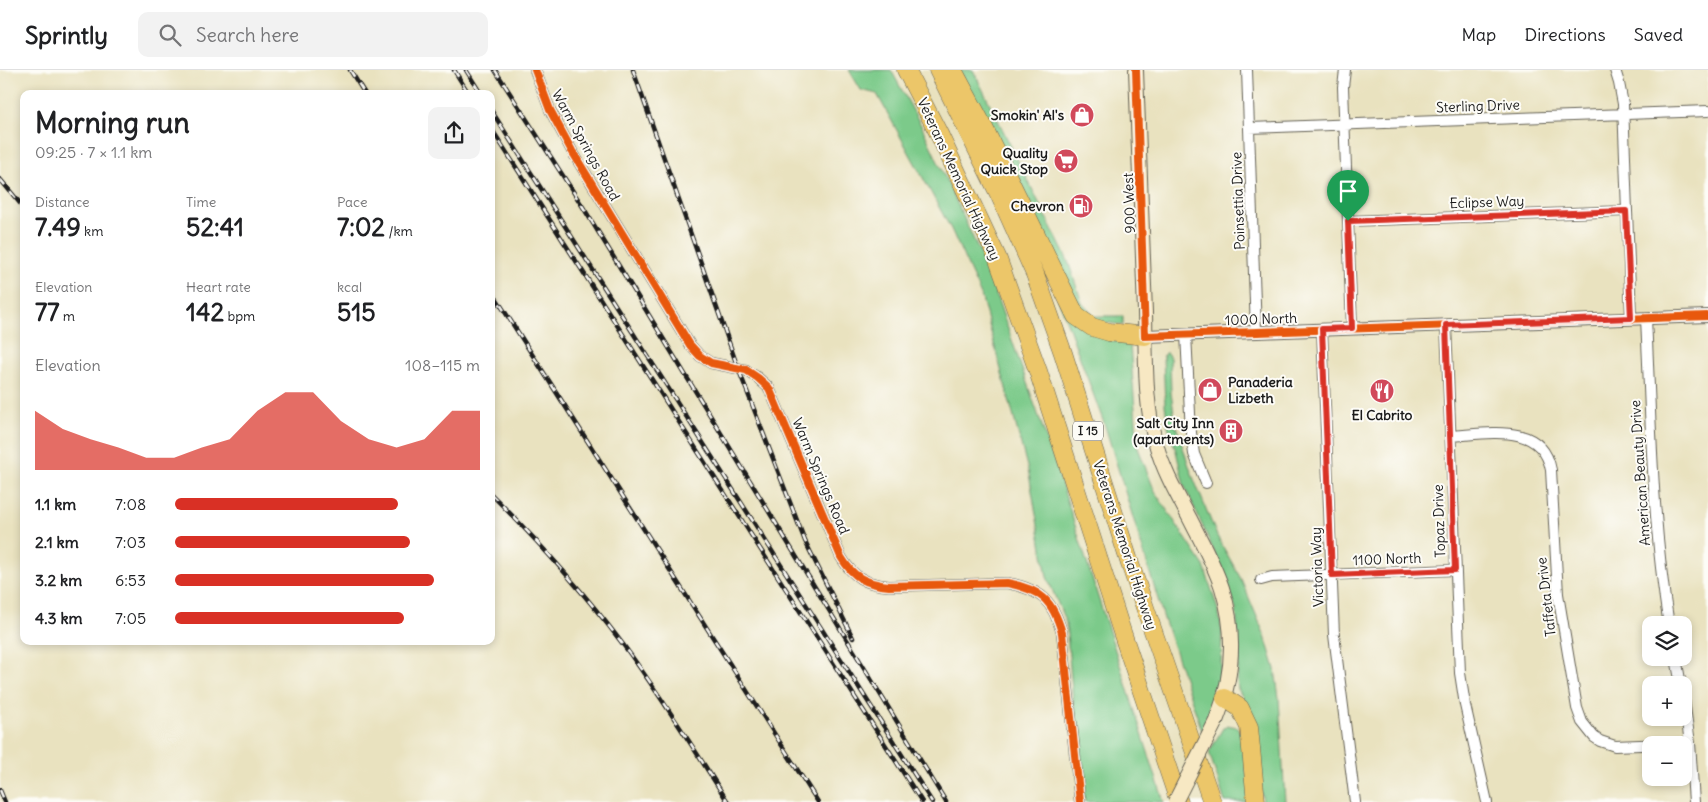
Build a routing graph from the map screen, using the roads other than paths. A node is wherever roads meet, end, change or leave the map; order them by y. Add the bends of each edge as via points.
1 (534, 70) edge
2 (906, 70) edge
3 (938, 70) edge
4 (953, 70) edge
5 (1136, 70) edge
6 (1247, 70) edge
7 (1345, 70) edge
8 (1615, 70) edge
9 (1708, 111) edge
10 (1623, 114) junction
11 (1344, 124) junction
12 (1249, 128) junction
13 (1626, 211) junction
14 (1348, 221) junction
15 (1708, 316) edge
16 (1631, 318) junction
17 (1646, 318) junction
18 (1446, 325) junction
19 (1352, 328) junction
20 (1322, 329) junction
21 (1256, 332) junction
22 (1186, 334) junction
23 (1145, 336) junction
24 (1450, 436) junction
25 (1206, 483) dead end
26 (1455, 570) junction
27 (1332, 575) junction
28 (1261, 580) dead end
29 (1669, 616) edge
30 (1225, 698) junction
31 (1642, 745) edge
32 (1692, 772) edge
33 (1080, 802) edge
34 (1175, 802) edge
35 (1179, 802) edge
36 (1212, 802) edge
37 (1256, 802) edge
38 (1355, 802) edge
39 (1487, 802) edge
40 (1694, 802) edge

1 - 33 street, Warm Springs Road via 550,110 572,151 690,345 711,363 746,370 769,388 848,568 876,585 1015,584 1035,591 1052,606 1062,633
2 - 35 highway, Veterans Memorial Highway / I 15 via 997,257 1038,371
3 - 36 highway, Veterans Memorial Highway / I 15 via 1035,274
4 - 23 highway via 1076,316 1092,327 1109,332
5 - 23 main road, 900 West
6 - 12 street, Poinsettia Drive
7 - 11 street
8 - 10 street via 1622,93
9 - 10 street, Sterling Drive
10 - 11 street, Sterling Drive
10 - 13 street
11 - 12 street, Sterling Drive
11 - 14 street
12 - 21 street, Poinsettia Drive
13 - 14 street, Eclipse Way
13 - 16 street
14 - 19 street
15 - 17 street, 1000 North
16 - 17 street, 1000 North
16 - 18 street, 1000 North
17 - 29 street, American Beauty Drive via 1654,505
18 - 19 street, 1000 North
18 - 24 street, Topaz Drive
19 - 20 street, 1000 North
20 - 21 street, 1000 North
20 - 27 street, Victoria Way
21 - 22 street, 1000 North
22 - 23 street, 1000 North
22 - 25 street via 1191,434 1194,454
23 - 30 main road, 900 West via 1149,413 1156,447 1222,588 1231,643
24 - 26 street, Topaz Drive
24 - 31 street, Taffeta Drive via 1519,434 1538,444 1547,456 1551,470 1555,563 1577,708 1585,728 1600,741 1615,746
26 - 27 street, 1100 North
26 - 39 street, Topaz Drive via 1461,681
27 - 28 street, 1100 North
27 - 38 street, Victoria Way via 1336,651
30 - 34 main road, 900 West, bridge
30 - 37 highway via 1240,708 1249,727
32 - 40 street

